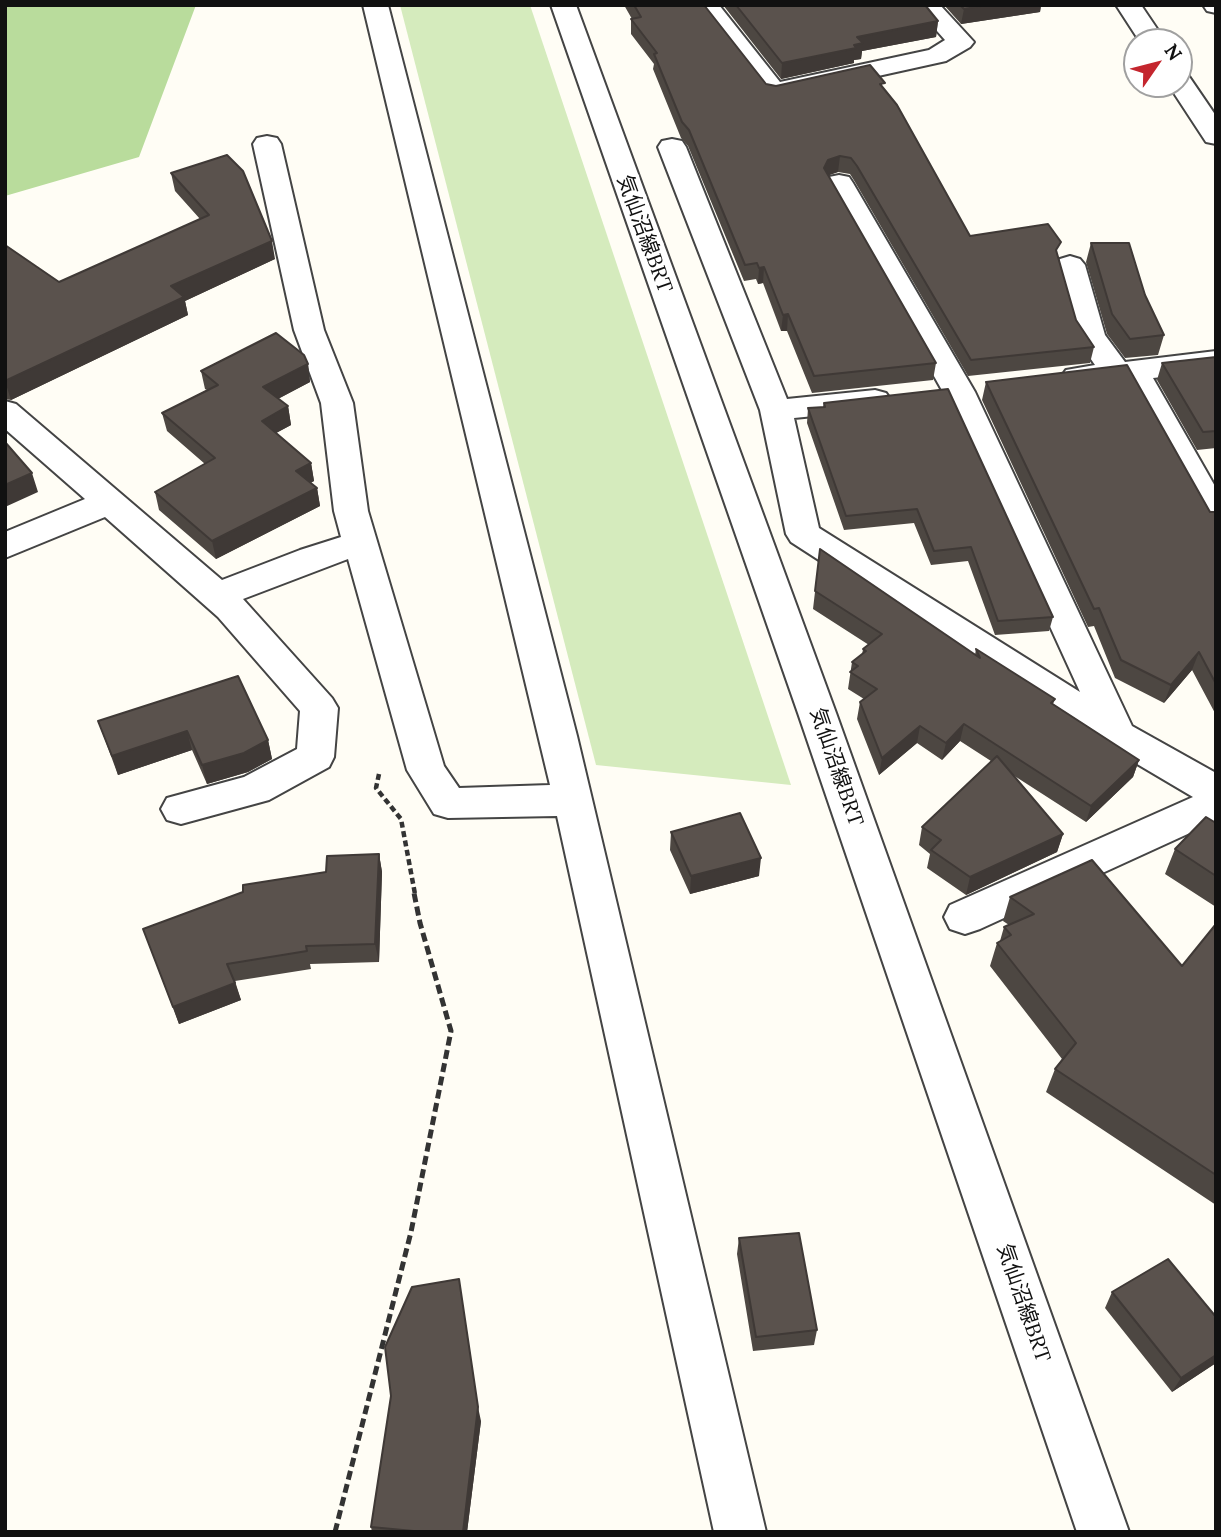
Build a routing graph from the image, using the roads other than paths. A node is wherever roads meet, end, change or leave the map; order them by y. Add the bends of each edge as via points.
1 (375, 5) edge
2 (563, 5) edge
3 (705, 5) edge
4 (926, 5) edge
5 (1128, 5) edge
6 (1144, 28) edge
7 (1190, 98) edge
8 (1216, 136) edge
9 (267, 144) dead end
10 (672, 146) dead end
11 (839, 183) dead end
12 (1070, 265) dead end
13 (1216, 361) edge
14 (1124, 371) junction
15 (1050, 380) edge
16 (946, 393) junction
17 (776, 410) junction
18 (10, 421) edge
19 (109, 502) junction
20 (1216, 518) edge
21 (361, 543) junction
22 (5, 546) edge
23 (216, 596) junction
24 (1118, 735) junction
25 (1216, 792) edge
26 (573, 800) junction
27 (1216, 804) edge
28 (181, 809) dead end
29 (965, 918) dead end
30 (740, 1532) edge
31 (1103, 1532) edge

1 - 26 street
2 - 31 street, 気仙沼線BRT via 822,726
3 - 4 street via 774,91 936,56 961,42
5 - 6 street
7 - 8 street
9 - 21 street via 309,330 337,403 351,511
10 - 17 street
11 - 16 street
12 - 14 street via 1090,336
13 - 14 street
14 - 15 street
14 - 20 street
16 - 17 street
16 - 24 street
17 - 24 street via 803,534
18 - 19 street
19 - 22 street
19 - 23 street
21 - 23 street
21 - 26 street via 426,770 447,803
23 - 28 street via 319,708 314,757 255,789
24 - 25 street
26 - 30 street
27 - 29 street

